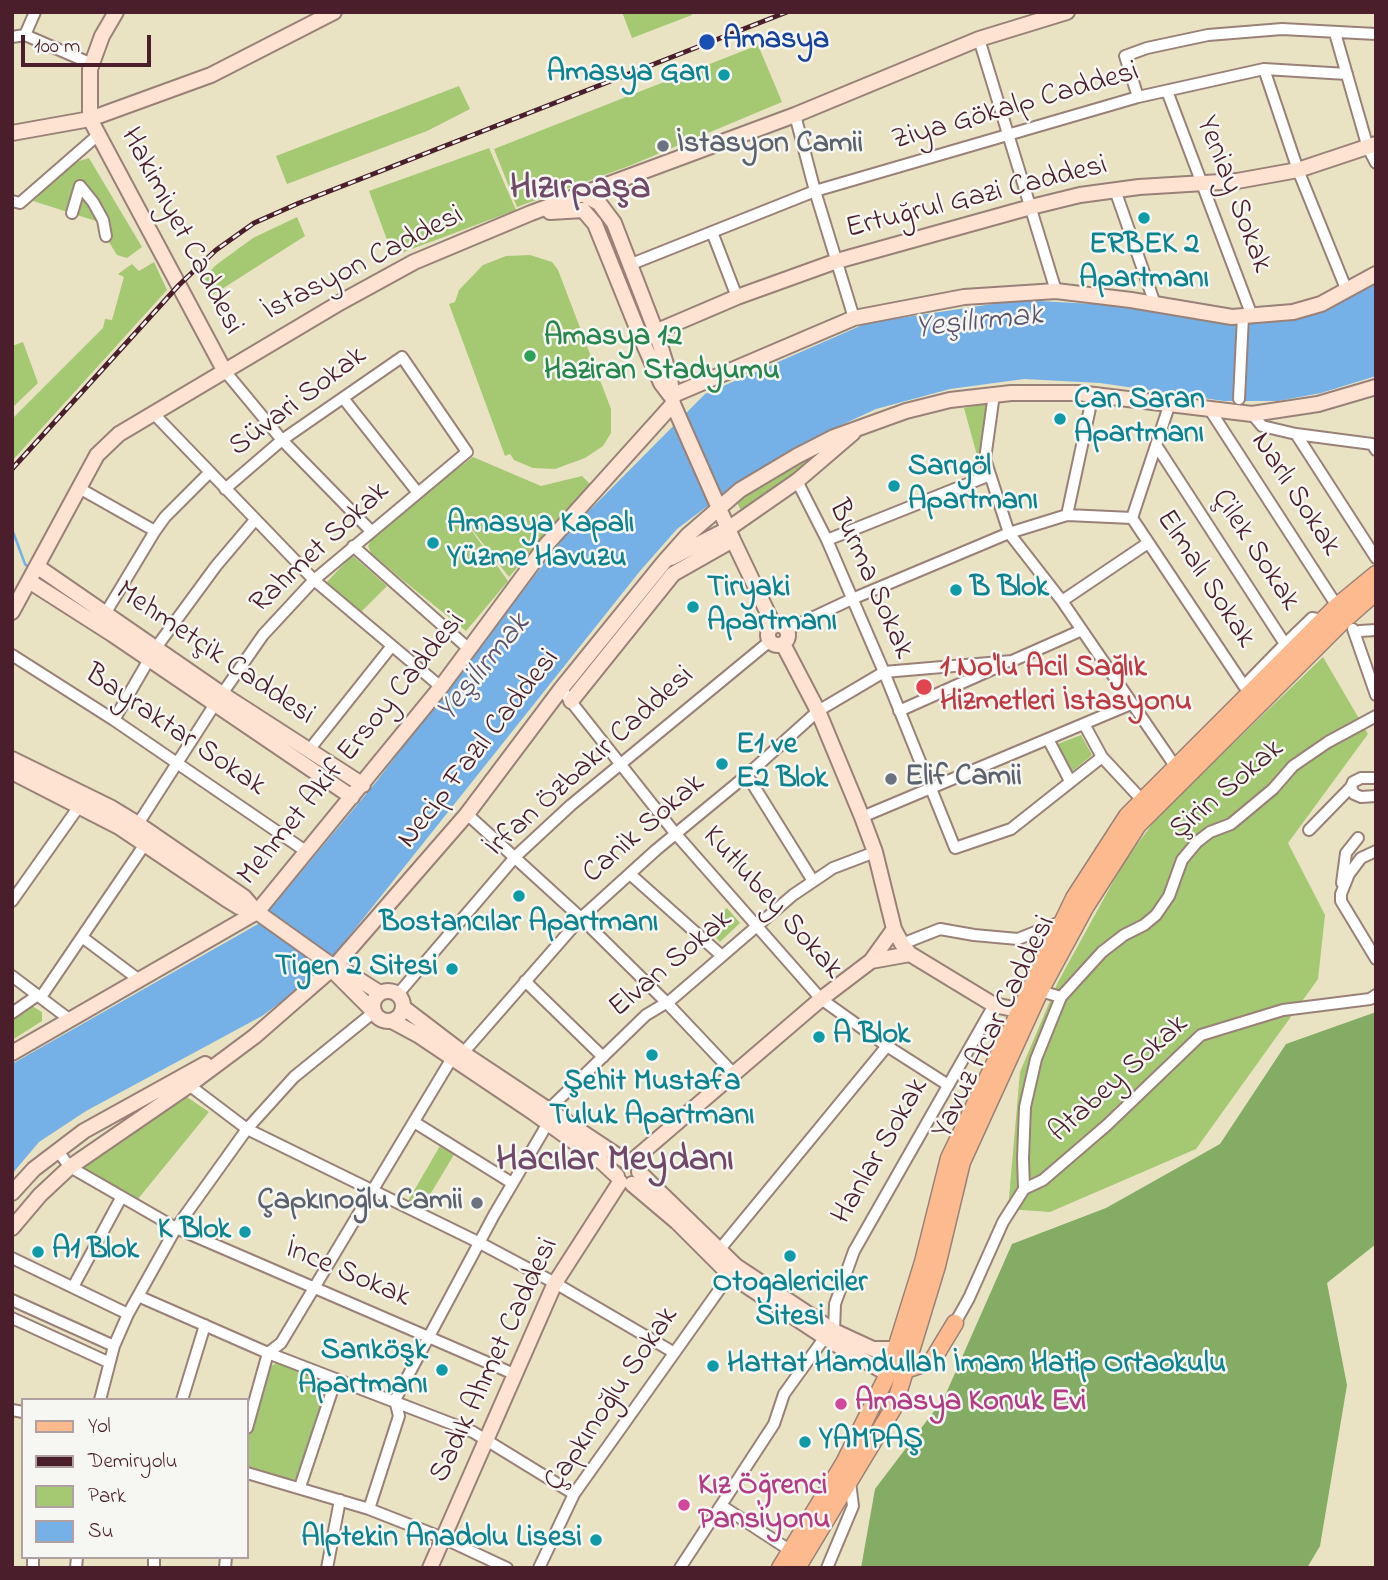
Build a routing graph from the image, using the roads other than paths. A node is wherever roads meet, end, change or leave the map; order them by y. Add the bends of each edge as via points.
1 (35, 12) edge
2 (334, 12) edge
3 (1034, 12) edge
4 (1067, 12) edge
5 (112, 13) edge
6 (1335, 33) junction
7 (1376, 34) edge
8 (25, 35) junction
9 (12, 37) edge
10 (979, 40) junction
11 (92, 64) junction
12 (1265, 69) junction
13 (1346, 74) junction
14 (1167, 91) junction
15 (1139, 97) junction
16 (795, 115) junction
17 (90, 119) junction
18 (12, 133) edge
19 (98, 135) junction
20 (1009, 136) junction
21 (1372, 146) edge
22 (1376, 163) edge
23 (1298, 170) junction
24 (1202, 183) junction
25 (1115, 190) junction
26 (815, 191) junction
27 (584, 195) junction
28 (12, 201) edge
29 (1031, 207) junction
30 (72, 213) dead end
31 (531, 213) junction
32 (712, 232) junction
33 (106, 236) dead end
34 (836, 261) junction
35 (629, 265) junction
36 (1376, 274) edge
37 (1056, 290) junction
38 (1347, 290) junction
39 (737, 297) junction
40 (1156, 304) junction
41 (1247, 316) junction
42 (854, 318) junction
43 (656, 332) junction
44 (642, 338) junction
45 (224, 370) junction
46 (1376, 387) edge
47 (994, 394) junction
48 (1093, 394) junction
49 (343, 398) junction
50 (1239, 400) dead end
51 (673, 403) junction
52 (1170, 403) junction
53 (1210, 410) junction
54 (153, 412) junction
55 (1252, 414) junction
56 (859, 428) junction
57 (1296, 434) junction
58 (282, 440) junction
59 (1156, 445) junction
60 (1376, 450) edge
61 (467, 452) joint
62 (209, 472) junction
63 (990, 475) junction
64 (797, 481) junction
65 (79, 488) junction
66 (225, 489) junction
67 (418, 492) junction
68 (718, 504) junction
69 (1067, 515) junction
70 (1132, 518) junction
71 (256, 520) junction
72 (155, 531) junction
73 (371, 531) junction
74 (1009, 533) junction
75 (731, 535) junction
76 (827, 540) junction
77 (1148, 544) junction
78 (353, 547) junction
79 (1376, 558) edge
80 (664, 562) junction
81 (38, 567) junction
82 (1376, 574) edge
83 (314, 580) junction
84 (29, 581) junction
85 (1376, 592) edge
86 (852, 599) junction
87 (1062, 601) junction
88 (1336, 606) junction
89 (12, 612) edge
90 (105, 614) junction
91 (1323, 620) junction
92 (1376, 629) edge
93 (1082, 630) junction
94 (778, 635) junction
95 (1285, 644) junction
96 (391, 647) junction
97 (469, 649) junction
98 (152, 654) junction
99 (12, 655) edge
100 (1012, 661) junction
101 (884, 672) junction
102 (441, 687) junction
103 (566, 695) junction
104 (1376, 695) edge
105 (218, 699) junction
106 (1131, 704) junction
107 (899, 710) junction
108 (818, 711) junction
109 (1376, 716) edge
110 (114, 720) junction
111 (1084, 724) junction
112 (1048, 739) junction
113 (309, 750) junction
114 (1102, 757) junction
115 (12, 759) edge
116 (177, 763) junction
117 (622, 764) junction
118 (1175, 766) junction
119 (747, 775) junction
120 (14, 776) edge
121 (1376, 778) edge
122 (1070, 781) junction
123 (363, 785) junction
124 (1351, 787) junction
125 (929, 788) junction
126 (1376, 796) edge
127 (352, 797) junction
128 (1142, 800) junction
129 (80, 805) junction
130 (467, 814) junction
131 (862, 817) junction
132 (138, 824) junction
133 (1310, 830) dead end
134 (675, 833) junction
135 (1358, 838) dead end
136 (145, 844) junction
137 (1376, 851) edge
138 (307, 852) junction
139 (875, 852) junction
140 (516, 856) junction
141 (630, 874) junction
142 (813, 881) junction
143 (1341, 894) junction
144 (12, 901) edge
145 (260, 914) junction
146 (581, 918) junction
147 (1063, 921) junction
148 (755, 926) junction
149 (894, 929) junction
150 (82, 937) junction
151 (906, 949) junction
152 (722, 956) junction
153 (1376, 959) edge
154 (871, 961) junction
155 (331, 965) junction
156 (12, 976) edge
157 (138, 979) junction
158 (525, 981) junction
159 (1040, 991) junction
160 (380, 993) junction
161 (1376, 995) edge
162 (39, 996) junction
163 (1061, 997) junction
164 (821, 999) junction
165 (401, 1001) junction
166 (667, 1003) junction
167 (994, 1005) junction
168 (1018, 1010) junction
169 (374, 1012) junction
170 (12, 1013) edge
171 (69, 1018) junction
172 (392, 1021) junction
173 (887, 1046) junction
174 (12, 1053) edge
175 (457, 1056) junction
176 (603, 1057) junction
177 (734, 1074) junction
178 (184, 1082) junction
179 (948, 1084) junction
180 (548, 1117) junction
181 (414, 1122) junction
182 (247, 1129) junction
183 (57, 1150) junction
184 (70, 1167) junction
185 (629, 1172) junction
186 (512, 1183) junction
187 (1024, 1189) junction
188 (374, 1191) junction
189 (12, 1193) edge
190 (121, 1198) junction
191 (12, 1228) edge
192 (176, 1228) junction
193 (480, 1243) junction
194 (720, 1249) junction
195 (12, 1258) edge
196 (733, 1270) junction
197 (555, 1283) junction
198 (73, 1287) junction
199 (314, 1289) junction
200 (138, 1296) junction
201 (12, 1300) edge
202 (128, 1314) junction
203 (12, 1318) edge
204 (955, 1323) junction
205 (205, 1325) junction
206 (830, 1334) junction
207 (430, 1336) junction
208 (114, 1346) junction
209 (902, 1349) junction
210 (673, 1352) junction
211 (268, 1353) junction
212 (108, 1362) junction
213 (895, 1373) junction
214 (514, 1374) junction
215 (336, 1378) junction
216 (100, 1398) edge
217 (182, 1398) edge
218 (395, 1400) junction
219 (248, 1424) edge
220 (485, 1439) junction
221 (248, 1473) edge
222 (850, 1482) junction
223 (300, 1488) junction
224 (574, 1494) junction
225 (340, 1500) junction
226 (722, 1506) junction
227 (369, 1510) junction
228 (443, 1538) junction
229 (792, 1551) junction
230 (327, 1568) edge
231 (430, 1568) edge
232 (507, 1568) edge
233 (539, 1568) edge
234 (680, 1568) edge
235 (780, 1568) edge
236 (797, 1568) edge
237 (827, 1568) edge

1 - 8 street
2 - 17 street via 211,75
3 - 16 street via 815,99
4 - 10 street
5 - 11 street
6 - 7 street
6 - 13 street
6 - 15 street via 1282,29 1208,35 1125,55
8 - 9 street
8 - 11 street
10 - 16 street
10 - 20 street
11 - 17 street
12 - 13 street, Ziya Gökalp Caddesi
12 - 14 street, Ziya Gökalp Caddesi
12 - 23 street
13 - 21 street
14 - 15 street, Ziya Gökalp Caddesi
14 - 24 street, Yeniay Sokak
15 - 20 street, Ziya Gökalp Caddesi
16 - 26 street
16 - 27 street
17 - 18 street
17 - 19 street, Hakimiyet Caddesi
19 - 28 street via 20,203
19 - 45 street, Hakimiyet Caddesi
20 - 26 street, Ziya Gökalp Caddesi
20 - 29 street
21 - 22 street
21 - 23 street, Ertuğrul Gazi Caddesi
23 - 24 street, Ertuğrul Gazi Caddesi
23 - 38 street
24 - 25 street, Ertuğrul Gazi Caddesi
24 - 41 street, Yeniay Sokak
25 - 29 street, Ertuğrul Gazi Caddesi
25 - 40 street
26 - 32 street, Ziya Gökalp Caddesi
26 - 34 street
27 - 31 street, İstasyon Caddesi
27 - 35 street via 599,203 614,223
29 - 34 street, Ertuğrul Gazi Caddesi
29 - 37 street
30 - 33 street via 80,186 103,220
31 - 44 street via 583,210 595,224
31 - 45 street, İstasyon Caddesi via 414,262
32 - 35 street, Ziya Gökalp Caddesi
32 - 39 street
34 - 39 street, Ertuğrul Gazi Caddesi
34 - 42 street
35 - 43 street
36 - 38 street
37 - 40 street
37 - 42 street via 964,297
38 - 41 street via 1293,312
39 - 43 street, Ertuğrul Gazi Caddesi
40 - 41 street
41 - 50 street
42 - 51 street
43 - 44 street, Ertuğrul Gazi Caddesi
43 - 51 street
44 - 51 street
45 - 54 street, İstasyon Caddesi
45 - 58 street
46 - 55 street, Necip Fazıl Caddesi via 1318,404
47 - 48 street, Necip Fazıl Caddesi
47 - 56 street, Necip Fazıl Caddesi via 906,411
47 - 63 street via 985,459
48 - 52 street, Necip Fazıl Caddesi
48 - 69 street
49 - 58 street, Süvari Sokak
49 - 61 street, Süvari Sokak via 402,357
49 - 67 street
51 - 68 street
51 - 97 street, Mehmet Akif Ersoy Caddesi via 547,544
52 - 53 street, Necip Fazıl Caddesi
52 - 59 street, Elmalı Sokak
53 - 55 street, Necip Fazıl Caddesi
53 - 88 street, Narlı Sokak
54 - 62 street
54 - 65 street, İstasyon Caddesi via 97,455
55 - 57 street via 1262,426
56 - 64 street
56 - 68 street, Necip Fazıl Caddesi via 797,456
57 - 60 street via 1371,443
57 - 79 street
58 - 66 street, Süvari Sokak
58 - 73 street
59 - 70 street, Elmalı Sokak
59 - 95 street, Çilek Sokak
61 - 67 street, Rahmet Sokak
62 - 66 street
62 - 72 street
63 - 74 street
63 - 76 street
64 - 75 street
64 - 76 street, Burma Sokak
65 - 72 street
65 - 81 street, İstasyon Caddesi
66 - 71 street
67 - 73 street, Rahmet Sokak
68 - 75 street
68 - 80 street, Necip Fazıl Caddesi
69 - 70 street, İrfan Özbakır Caddesi
69 - 74 street, İrfan Özbakır Caddesi
70 - 77 street, Elmalı Sokak
71 - 83 street
71 - 98 street
72 - 90 street
73 - 78 street, Rahmet Sokak
74 - 86 street, İrfan Özbakır Caddesi
74 - 87 street
75 - 80 street, Necip Fazıl Caddesi
75 - 94 street
75 - 103 street, Necip Fazıl Caddesi via 673,575
76 - 86 street, Burma Sokak
77 - 87 street
77 - 95 street, Elmalı Sokak via 1244,686
78 - 83 street, Rahmet Sokak
78 - 97 street
80 - 103 street, Necip Fazıl Caddesi
81 - 84 street, İstasyon Caddesi
81 - 90 street, Mehmetçik Caddesi
82 - 88 main road, Yavuz Acar Caddesi
83 - 96 street
83 - 105 street, Rahmet Sokak via 263,635
84 - 89 street, İstasyon Caddesi
84 - 98 street, Mehmetçik Caddesi
85 - 159 main road, Yavuz Acar Caddesi via 1138,825 1086,906
86 - 94 street, İrfan Özbakır Caddesi
86 - 101 street, Burma Sokak
87 - 93 street
88 - 91 main road, Yavuz Acar Caddesi
90 - 98 street, Mehmetçik Caddesi
91 - 95 street, Çilek Sokak via 1312,618
91 - 118 main road, Yavuz Acar Caddesi
92 - 104 street via 1354,632
93 - 100 street
93 - 106 street
94 - 108 street
94 - 117 street, İrfan Özbakır Caddesi
96 - 102 street
96 - 113 street
97 - 102 street, Mehmet Akif Ersoy Caddesi
98 - 105 street, Mehmetçik Caddesi
98 - 110 street
99 - 110 street, Bayraktar Sokak
100 - 101 street
100 - 107 street
101 - 107 street, Burma Sokak
101 - 108 street, Canik Sokak
102 - 123 street, Mehmet Akif Ersoy Caddesi
103 - 117 street, Kutlubey Sokak
103 - 130 street, Necip Fazıl Caddesi
105 - 113 street, Mehmetçik Caddesi
105 - 116 street, Rahmet Sokak
105 - 127 street, Mehmetçik Caddesi
106 - 111 street
106 - 118 street
107 - 125 street, Burma Sokak
108 - 119 street, Canik Sokak
108 - 131 street
109 - 163 street, Şirin Sokak via 1293,766 1231,824 1197,842 1182,860 1169,896 1156,915 1102,952
110 - 116 street, Bayraktar Sokak
111 - 112 street
111 - 114 street
112 - 122 street
112 - 125 street
113 - 123 street, Mehmetçik Caddesi
114 - 122 street, Burma Sokak
114 - 128 street
115 - 132 street
116 - 132 street, Rahmet Sokak
116 - 138 street, Bayraktar Sokak
117 - 134 street, Kutlubey Sokak
117 - 140 street, İrfan Özbakır Caddesi
118 - 128 main road, Yavuz Acar Caddesi
119 - 134 street, Canik Sokak
119 - 142 street
120 - 129 street
121 - 124 street via 1361,778
122 - 125 street, Burma Sokak via 1011,829 955,848
123 - 127 street, Mehmet Akif Ersoy Caddesi
124 - 126 street via 1361,797
124 - 133 street
125 - 131 street
127 - 138 street, Mehmet Akif Ersoy Caddesi
128 - 147 main road, Yavuz Acar Caddesi via 1127,816
129 - 136 street
129 - 144 street
130 - 140 street
130 - 155 street, Necip Fazıl Caddesi
131 - 139 street
132 - 145 street via 244,897
134 - 141 street, Canik Sokak
134 - 148 street, Kutlubey Sokak
135 - 143 street via 1346,853
136 - 145 street via 239,907
136 - 150 street
137 - 143 street via 1360,858
138 - 145 street, Mehmet Akif Ersoy Caddesi
139 - 142 street, Elvan Sokak
139 - 149 street
140 - 146 street
140 - 165 street, İrfan Özbakır Caddesi
141 - 146 street, Canik Sokak
141 - 152 street
142 - 148 street, Elvan Sokak
143 - 153 street via 1348,915
145 - 155 street
145 - 157 street, Mehmet Akif Ersoy Caddesi
146 - 158 street, Canik Sokak
146 - 166 street
147 - 151 street via 1017,939 940,929
147 - 168 main road, Yavuz Acar Caddesi
148 - 152 street, Elvan Sokak
148 - 164 street, Kutlubey Sokak
149 - 151 street
149 - 154 street
150 - 157 street
150 - 162 street
151 - 154 street
151 - 167 street
152 - 166 street, Elvan Sokak
154 - 164 street
155 - 160 street
155 - 169 street
155 - 178 street, Necip Fazıl Caddesi via 255,1036
156 - 162 street
157 - 171 street, Mehmet Akif Ersoy Caddesi
158 - 175 street, Canik Sokak
158 - 176 street
159 - 163 street
159 - 209 main road, Yavuz Acar Caddesi via 962,1163 937,1266
160 - 165 street via 388,991
160 - 169 street via 374,999
161 - 187 street, Atabey Sokak via 1283,1010 1201,1035 1044,1180
162 - 170 street
162 - 171 street
163 - 187 street, Atabey Sokak via 1036,1059 1026,1107
164 - 173 street, Kutlubey Sokak
164 - 177 street
165 - 172 street via 400,1016
165 - 175 street
166 - 176 street, Elvan Sokak via 646,1015
166 - 177 street
167 - 168 street
167 - 179 street, Hanlar Sokak
168 - 209 main road, Yavuz Acar Caddesi via 949,1158
169 - 172 street via 381,1020
169 - 182 street via 294,1077
171 - 174 street, Mehmet Akif Ersoy Caddesi
172 - 175 street
173 - 179 street, Kutlubey Sokak
173 - 194 street
175 - 180 street
175 - 181 street, Canik Sokak
176 - 180 street, Elvan Sokak
177 - 185 street, Sadık Ahmet Caddesi via 650,1147
178 - 182 street
178 - 183 street via 83,1131
178 - 184 street
179 - 206 street, Hanlar Sokak via 854,1251 835,1304
180 - 185 street
180 - 186 street, Elvan Sokak
181 - 186 street
181 - 188 street, Canik Sokak
182 - 188 street
182 - 192 street
183 - 184 street, İnce Sokak
183 - 189 street
184 - 190 street, İnce Sokak
184 - 191 street
185 - 194 street
185 - 196 street
185 - 197 street, Sadık Ahmet Caddesi
186 - 193 street, Elvan Sokak
187 - 204 street, Atabey Sokak via 1003,1222
188 - 193 street
188 - 199 street, Canik Sokak
190 - 192 street, İnce Sokak
190 - 198 street
192 - 199 street, İnce Sokak
192 - 200 street
193 - 197 street
193 - 207 street, Elvan Sokak
194 - 196 street
195 - 198 street
196 - 206 street
196 - 210 street, Çapkınoğlu Sokak
197 - 210 street
197 - 214 street, Sadık Ahmet Caddesi
198 - 202 street
199 - 207 street, İnce Sokak
199 - 211 street, Canik Sokak via 281,1343
200 - 202 street
200 - 205 street
201 - 208 street
202 - 208 street
203 - 212 street
204 - 209 main road via 931,1347
204 - 213 main road via 932,1361
205 - 211 street
205 - 217 street
206 - 209 street via 873,1349
206 - 213 street
206 - 226 street via 784,1394 774,1424
207 - 214 street, İnce Sokak
207 - 218 street, Elvan Sokak
208 - 212 street
209 - 213 main road, Yavuz Acar Caddesi
210 - 224 street, Çapkınoğlu Sokak
211 - 215 street
211 - 219 street
212 - 216 street
213 - 222 main road, Yavuz Acar Caddesi via 894,1408
213 - 229 main road via 844,1463 822,1489
214 - 220 street, Sadık Ahmet Caddesi
215 - 218 street
215 - 223 street
218 - 220 street
218 - 227 street via 399,1416
220 - 224 street
220 - 228 street, Sadık Ahmet Caddesi
221 - 223 street
222 - 236 main road, Yavuz Acar Caddesi
222 - 237 street via 853,1506
223 - 225 street
224 - 233 street, Çapkınoğlu Sokak
225 - 227 street
225 - 230 street
226 - 229 street
226 - 234 street
227 - 228 street
228 - 231 street, Sadık Ahmet Caddesi
228 - 232 street
229 - 235 main road

